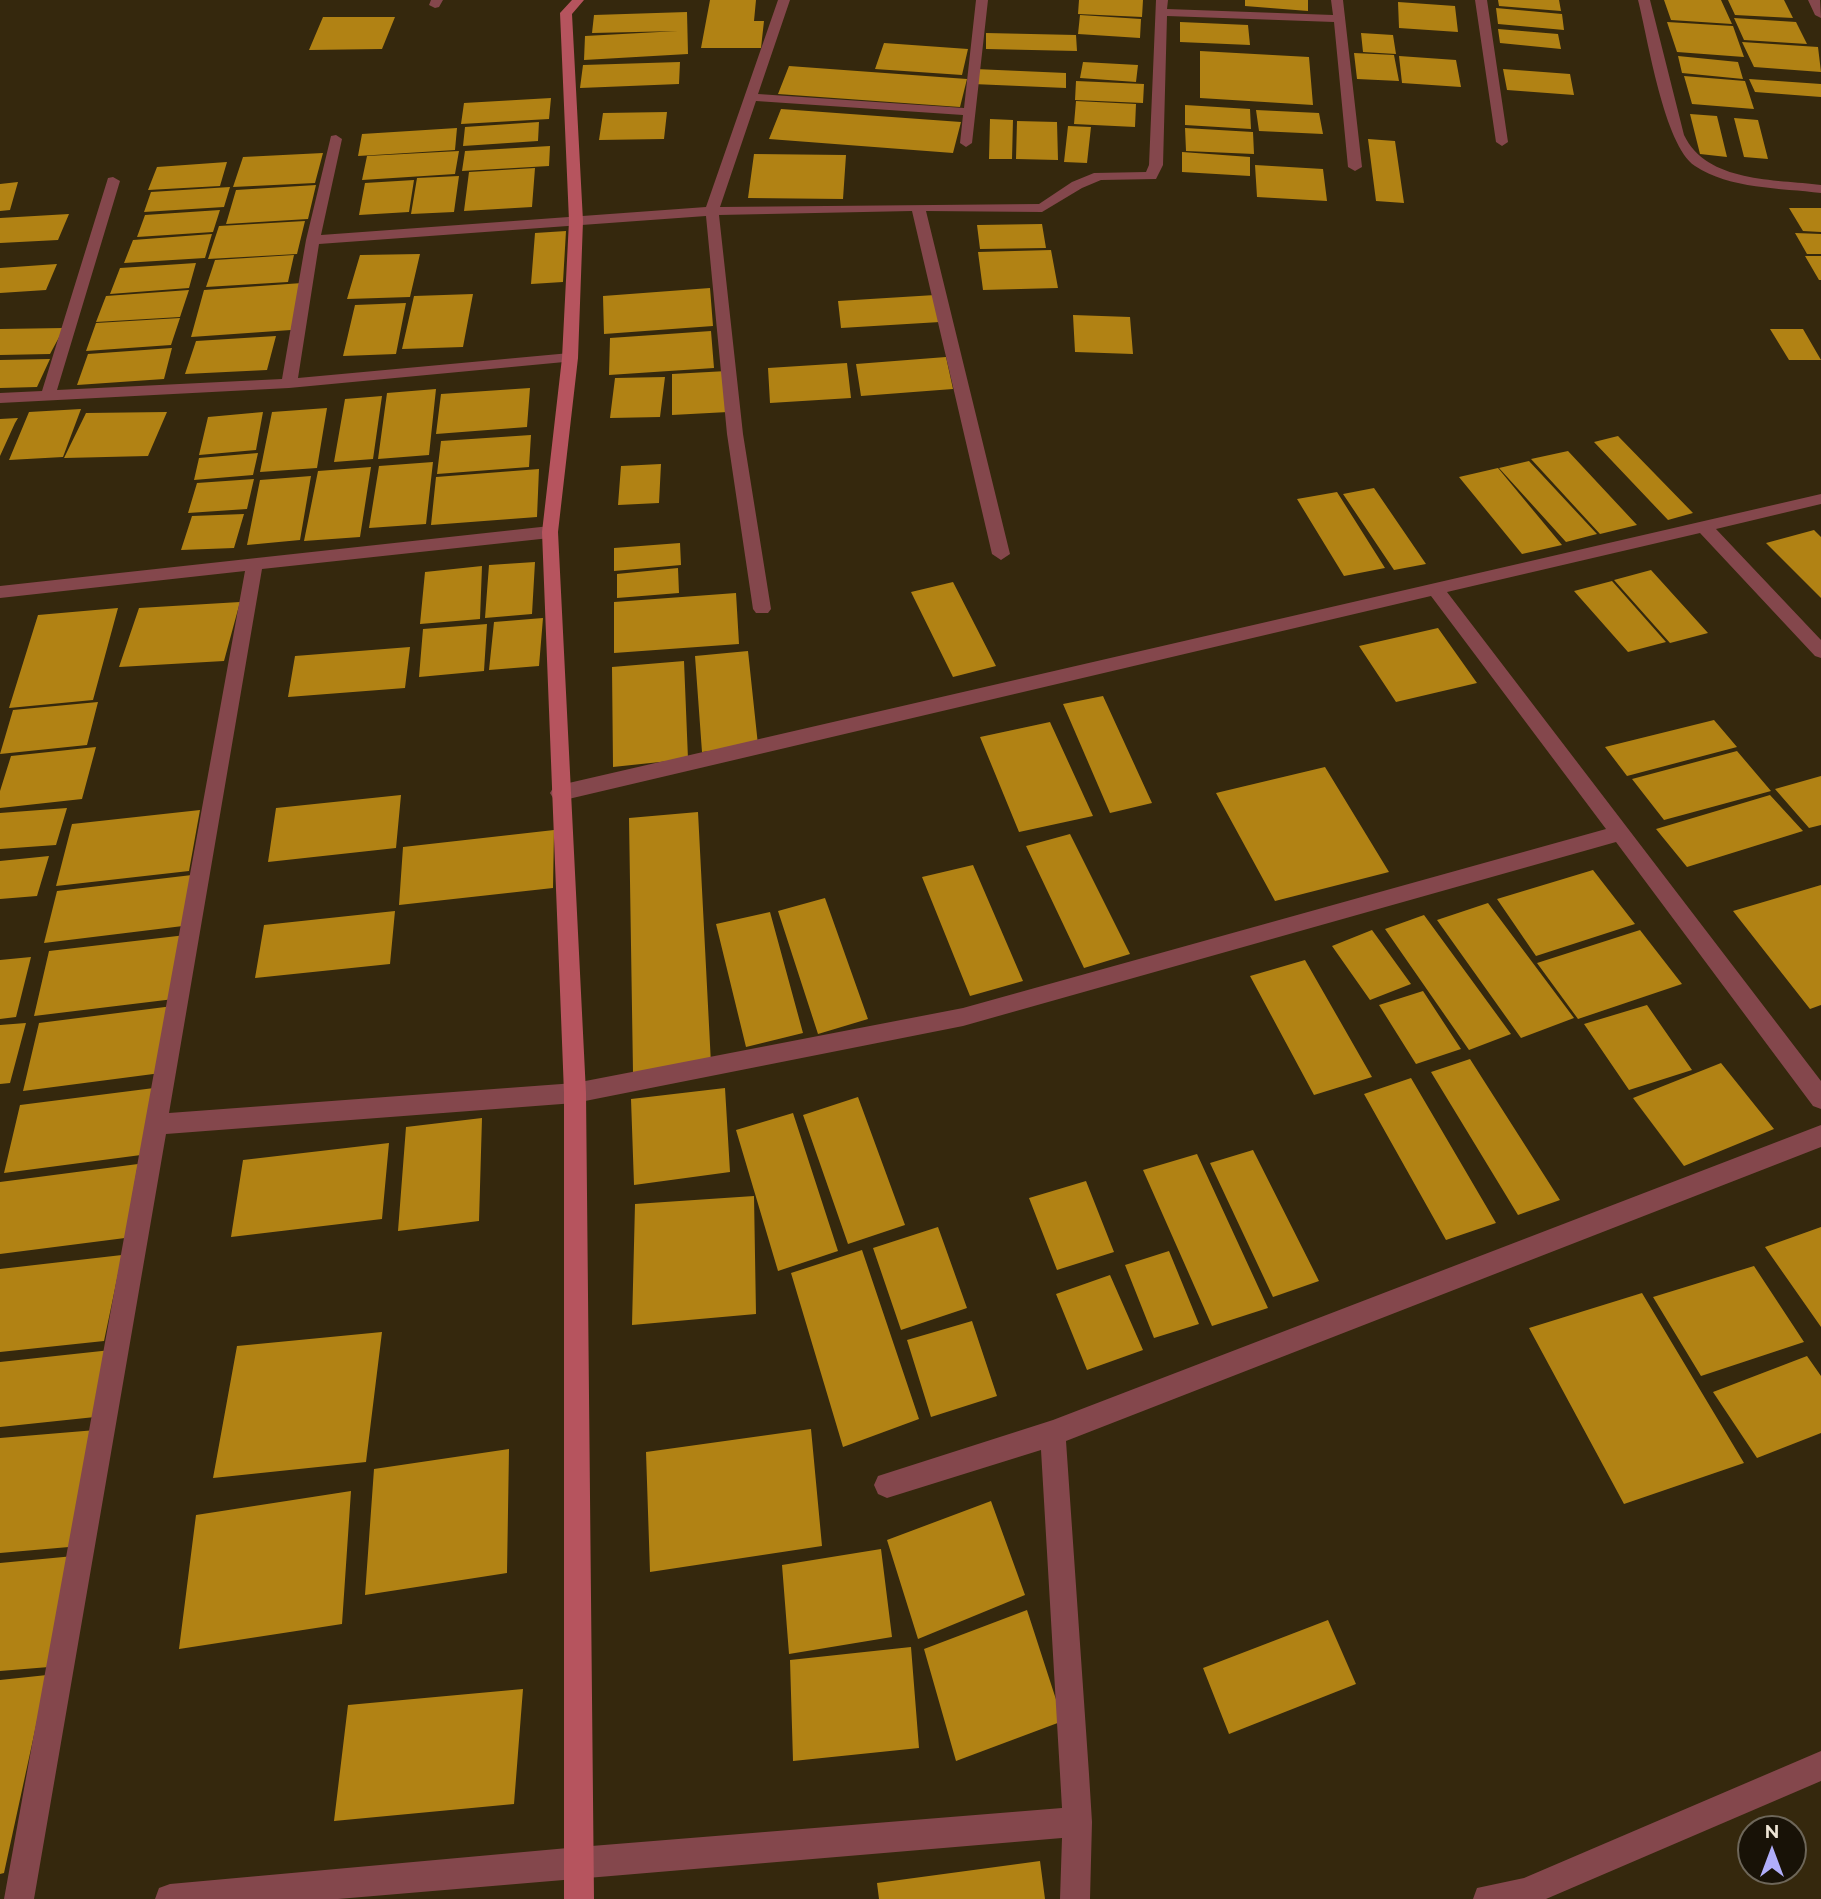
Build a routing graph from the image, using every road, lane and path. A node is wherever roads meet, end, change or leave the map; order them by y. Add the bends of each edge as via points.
1 (578, 0) edge
2 (784, 0) edge
3 (982, 0) edge
4 (1338, 0) edge
5 (1481, 0) edge
6 (1644, 0) edge
7 (1814, 0) edge
8 (1161, 6) edge
9 (1821, 15) edge
10 (1339, 19) junction
11 (752, 97) junction
12 (970, 112) junction
13 (336, 139) dead end
14 (1502, 142) dead end
15 (966, 143) dead end
16 (1355, 167) dead end
17 (113, 181) dead end
18 (1821, 189) edge
19 (918, 207) junction
20 (712, 211) junction
21 (576, 221) junction
22 (313, 240) junction
23 (570, 358) junction
24 (289, 383) junction
25 (48, 395) junction
26 (0, 398) edge
27 (1821, 499) edge
28 (1702, 525) junction
29 (550, 532) junction
30 (1001, 554) dead end
31 (255, 563) junction
32 (1437, 590) junction
33 (0, 592) edge
34 (762, 609) dead end
35 (1821, 651) edge
36 (561, 793) junction
37 (1620, 833) junction
38 (575, 1093) junction
39 (1821, 1099) edge
40 (156, 1124) junction
41 (1821, 1136) edge
42 (1053, 1433) junction
43 (887, 1485) dead end
44 (1821, 1766) edge
45 (1077, 1822) junction
46 (579, 1862) junction
47 (1524, 1896) edge
48 (19, 1899) edge
49 (170, 1899) edge
50 (579, 1899) edge
51 (1075, 1899) edge
52 (1488, 1899) edge

1 - 21 street via 566,13
2 - 11 street
3 - 12 street
4 - 10 street
5 - 14 street
6 - 18 street via 1678,135 1688,154 1719,172
7 - 9 street
8 - 10 street
8 - 19 street via 1156,165 1151,176 1099,176 1041,208
10 - 16 street
11 - 12 street
11 - 20 street
12 - 15 street
13 - 22 street
17 - 25 street
19 - 20 street
19 - 30 street
20 - 21 street
20 - 34 street via 735,434
21 - 22 street
21 - 23 street
22 - 24 street
23 - 24 street
23 - 29 street
24 - 25 street
25 - 26 street
27 - 28 street
28 - 32 street
28 - 35 street
29 - 31 street
29 - 36 street
31 - 33 street
31 - 40 street
32 - 36 street
32 - 37 street
36 - 38 street
37 - 38 street via 963,1017
37 - 39 street
38 - 40 street
38 - 46 street
40 - 48 street
41 - 42 street
42 - 43 street
42 - 45 street
44 - 47 street
45 - 46 street
45 - 51 street
46 - 49 street
46 - 50 street
47 - 52 street

